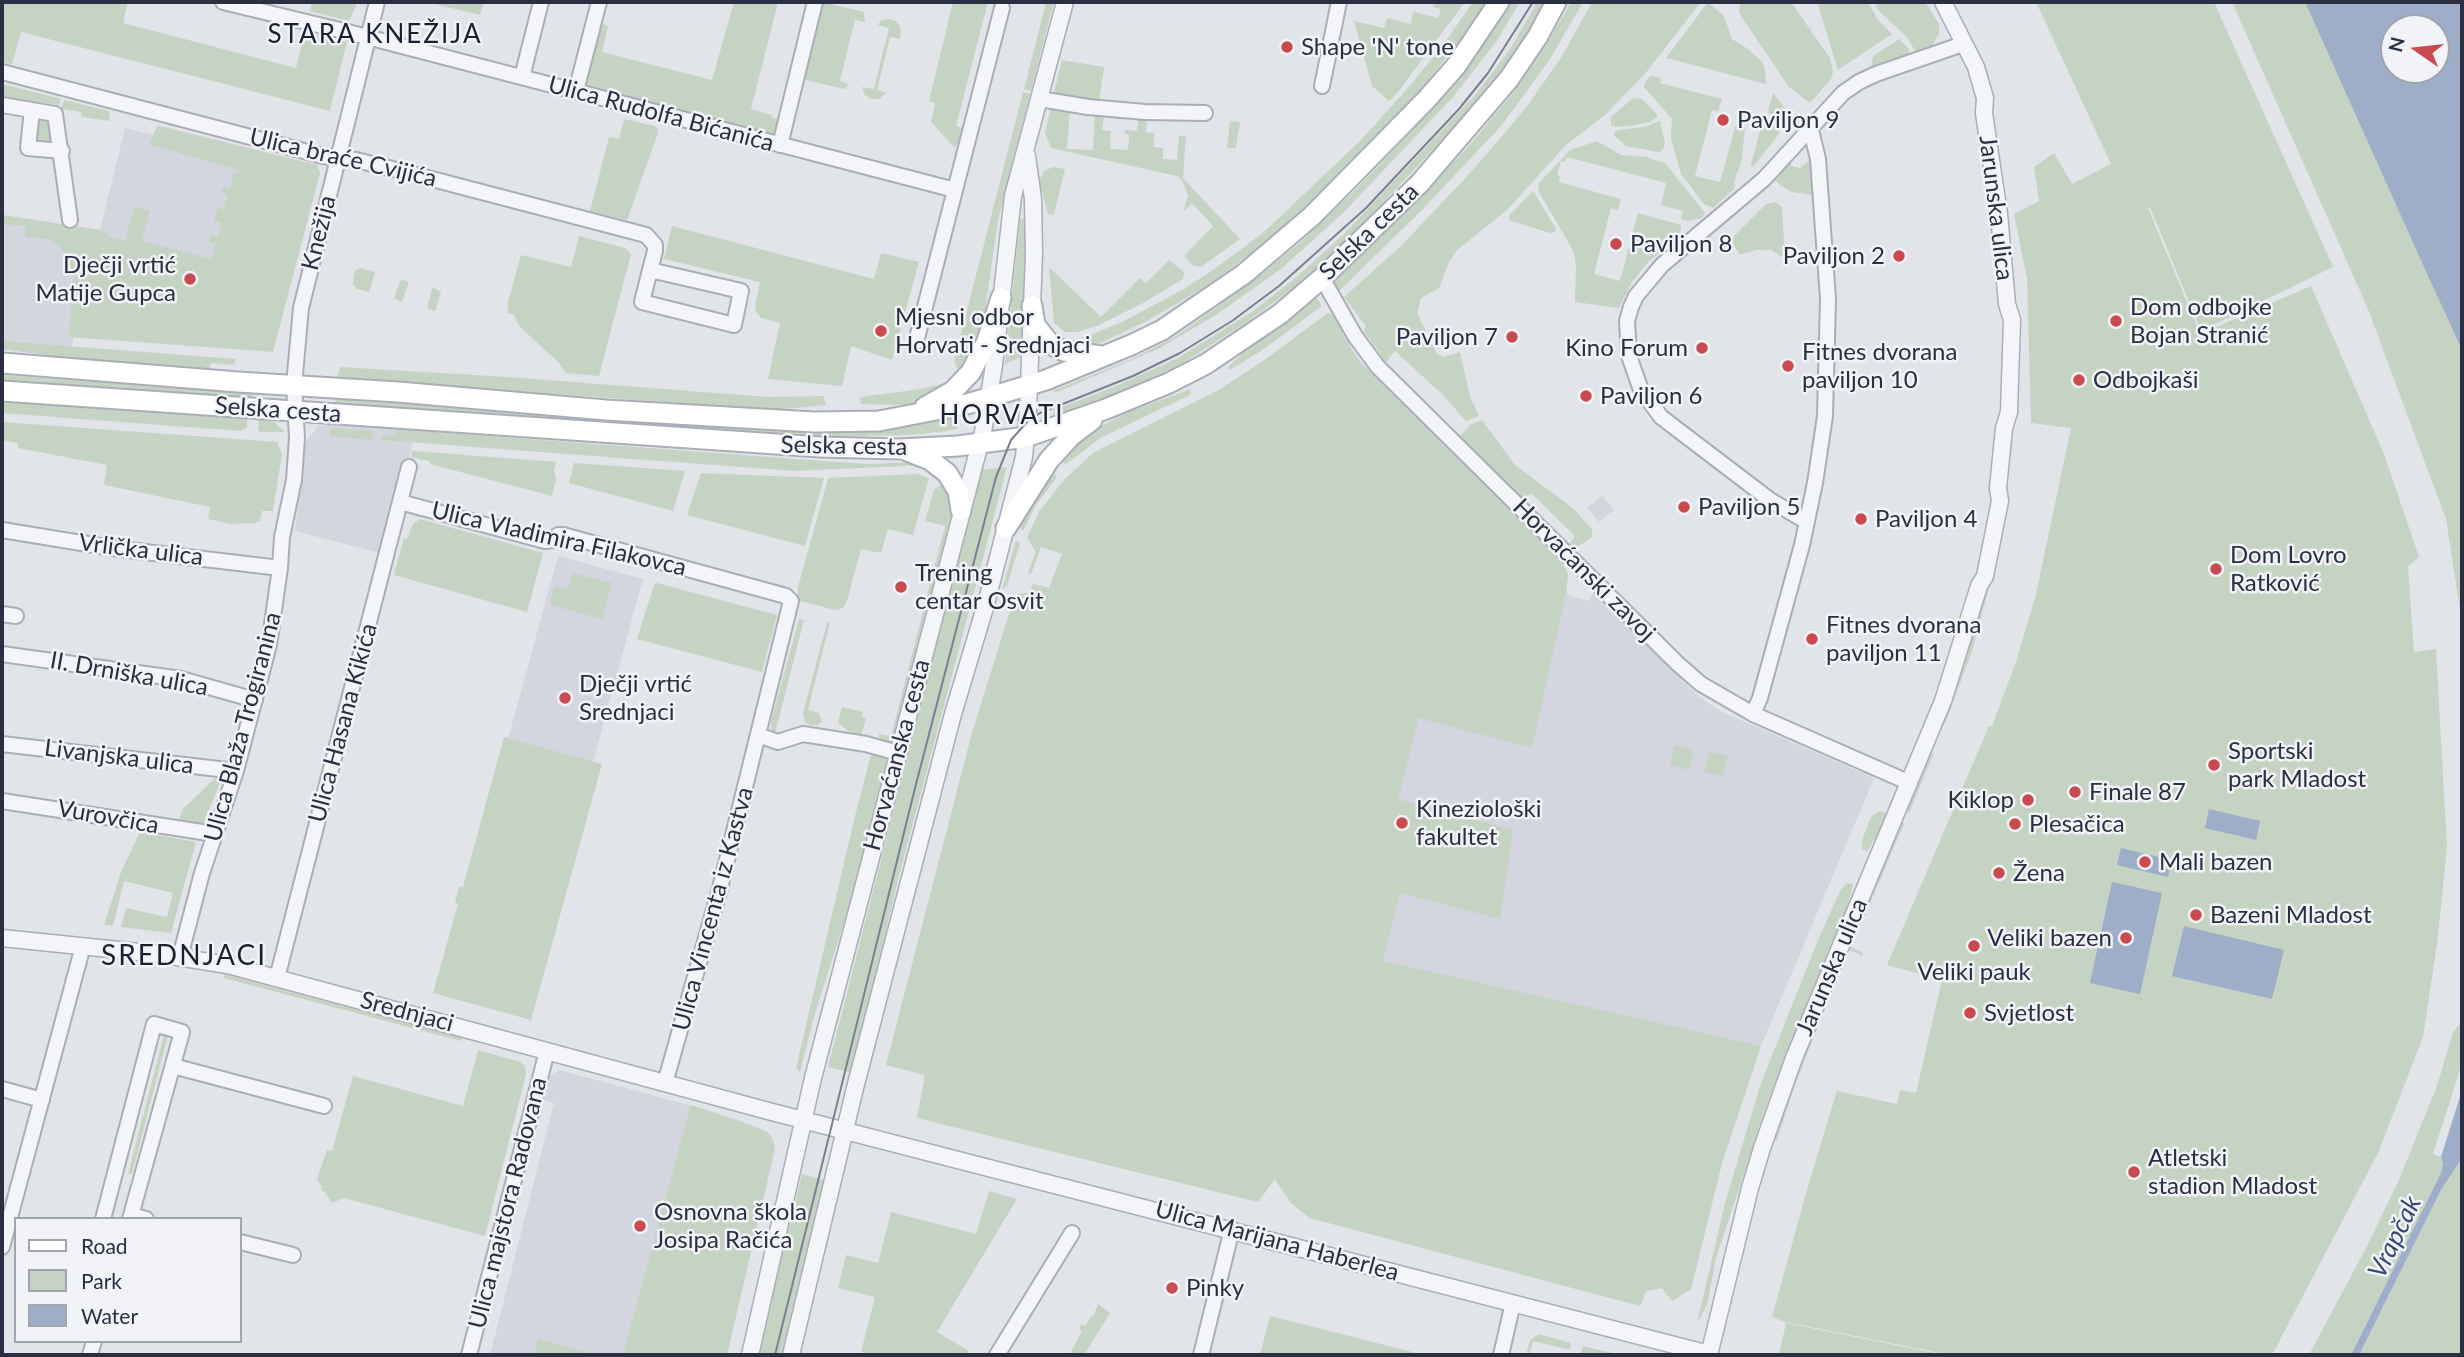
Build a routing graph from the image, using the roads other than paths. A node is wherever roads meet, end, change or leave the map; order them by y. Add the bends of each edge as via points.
1 (223, 2) edge
2 (377, 2) edge
3 (541, 2) edge
4 (599, 2) edge
5 (815, 2) edge
6 (1065, 2) edge
7 (1339, 2) edge
8 (1499, 2) edge
9 (1556, 2) edge
10 (1943, 2) edge
11 (1002, 8) dead end
12 (368, 38) junction
13 (1963, 44) junction
14 (2, 72) edge
15 (522, 77) junction
16 (1322, 86) dead end
17 (576, 91) junction
18 (1040, 99) junction
19 (2, 106) edge
20 (32, 110) junction
21 (1205, 113) dead end
22 (1811, 130) junction
23 (780, 145) junction
24 (62, 150) junction
25 (1026, 153) junction
26 (338, 158) junction
27 (955, 190) junction
28 (70, 220) dead end
29 (650, 270) junction
30 (1322, 278) junction
31 (1001, 298) junction
32 (1031, 306) junction
33 (916, 342) dead end
34 (1109, 355) junction
35 (2, 363) edge
36 (295, 384) junction
37 (1029, 386) junction
38 (2, 391) edge
39 (990, 399) junction
40 (1106, 409) junction
41 (295, 411) junction
42 (909, 417) junction
43 (1026, 437) junction
44 (979, 444) junction
45 (899, 449) junction
46 (409, 467) dead end
47 (400, 502) junction
48 (961, 510) junction
49 (1807, 522) junction
50 (1006, 527) junction
51 (2, 530) edge
52 (281, 568) junction
53 (791, 607) joint
54 (2, 654) edge
55 (254, 700) junction
56 (1753, 715) junction
57 (758, 735) junction
58 (2, 744) edge
59 (898, 753) junction
60 (236, 771) junction
61 (1910, 783) junction
62 (2, 801) edge
63 (215, 834) junction
64 (2, 938) edge
65 (83, 946) junction
66 (180, 957) junction
67 (277, 978) junction
68 (547, 1051) junction
69 (173, 1066) junction
70 (666, 1083) junction
71 (2, 1089) edge
72 (42, 1100) junction
73 (324, 1106) dead end
74 (805, 1120) junction
75 (845, 1129) junction
76 (104, 1217) edge
77 (131, 1217) edge
78 (1232, 1229) junction
79 (1072, 1233) dead end
80 (242, 1242) edge
81 (2, 1247) edge
82 (293, 1255) dead end
83 (1513, 1303) junction
84 (1709, 1354) edge
85 (470, 1355) edge
86 (750, 1355) edge
87 (791, 1355) edge
88 (997, 1355) edge
89 (1201, 1355) edge
90 (1501, 1355) edge

1 - 12 street, Ulica Rudolfa Bićanića
2 - 12 street, Knežija
3 - 15 street
4 - 17 street
5 - 23 street
6 - 18 street, Horvaćanska cesta
7 - 16 street
8 - 34 main road, Selska cesta via 1456,66 1312,216 1215,294 1162,330
9 - 30 main road, Selska cesta via 1538,36 1492,100 1420,183
10 - 13 street, Jarunska ulica
11 - 27 street
12 - 15 street, Ulica Rudolfa Bićanića
12 - 26 street, Knežija
13 - 22 street via 1859,82 1843,93
13 - 61 street, Jarunska ulica via 1985,98 2001,226 2007,303 2004,428 1979,586 1951,679
14 - 26 street, Ulica braće Cvijića
15 - 17 street, Ulica Rudolfa Bićanića
17 - 23 street, Ulica Rudolfa Bićanića
18 - 21 street via 1145,112
18 - 25 street, Horvaćanska cesta
19 - 20 street
20 - 24 street via 55,114
20 - 24 street via 29,148
22 - 49 street via 1818,159 1828,340 1825,416
22 - 49 street via 1742,199 1662,265 1636,296 1627,321 1629,356 1641,390 1661,416 1770,500
23 - 27 street, Ulica Rudolfa Bićanića
24 - 28 street
25 - 31 street, Horvaćanska cesta via 1012,205
25 - 32 street, Horvaćanska cesta via 1033,208
26 - 29 street, Ulica braće Cvijića via 646,235 655,245
26 - 36 street, Knežija via 301,308
27 - 33 street
29 - 29 street, Ulica braće Cvijića via 741,291 734,325 642,302
30 - 40 main road, Selska cesta via 1280,314 1206,364
30 - 56 street, Horvaćanski zavoj via 1378,367 1678,664
31 - 39 street, Horvaćanska cesta
31 - 42 main road via 971,372 953,391
32 - 34 main road via 1035,325 1050,344 1074,353
32 - 37 street, Horvaćanska cesta
34 - 37 main road, Selska cesta
35 - 36 main road, Selska cesta
36 - 41 street, Knežija
36 - 42 main road, Selska cesta via 752,419 851,422
37 - 39 main road, Selska cesta
37 - 43 street, Horvaćanska cesta
38 - 41 main road, Selska cesta
39 - 42 main road, Selska cesta
39 - 44 street, Horvaćanska cesta
40 - 43 main road, Selska cesta
40 - 50 main road via 1049,460
41 - 45 main road, Selska cesta via 747,443
41 - 52 street, Ulica Blaža Trogiranina via 294,480 282,537
43 - 44 main road, Selska cesta
43 - 50 street, Horvaćanska cesta
44 - 45 main road, Selska cesta
44 - 48 street, Horvaćanska cesta
45 - 48 main road via 930,460 947,473 958,491
46 - 47 street, Ulica Hasana Kikića
47 - 53 street, Ulica Vladimira Filakovca via 544,541 564,535 692,569 786,596
47 - 67 street, Ulica Hasana Kikića
48 - 59 street, Horvaćanska cesta
49 - 56 street
50 - 75 street, Horvaćanska cesta
51 - 52 street, Vrlička ulica
52 - 55 street, Ulica Blaža Trogiranina via 269,645
53 - 57 street, Ulica Vincenta iz Kastva
54 - 55 street, II. Drniška ulica via 181,679
55 - 60 street, Ulica Blaža Trogiranina
56 - 61 street, Horvaćanski zavoj
57 - 59 street via 778,742 803,734
57 - 70 street, Ulica Vincenta iz Kastva
58 - 60 street, Livanjska ulica
59 - 74 street, Horvaćanska cesta
60 - 63 street, Ulica Blaža Trogiranina
61 - 84 street, Jarunska ulica via 1799,1046 1762,1148
62 - 63 street, Vurovčica
63 - 66 street, Ulica Blaža Trogiranina
64 - 65 street, Srednjaci
65 - 66 street, Srednjaci
65 - 72 street
66 - 67 street, Srednjaci
67 - 68 street, Srednjaci
68 - 70 street, Srednjaci
68 - 85 street, Ulica majstora Radovana
69 - 73 street
69 - 76 street via 182,1031 154,1024
69 - 77 street
70 - 74 street, Srednjaci
71 - 72 street
72 - 81 street
74 - 75 street, Ulica Marijana Haberlea
74 - 86 street, Horvaćanska cesta
75 - 78 street, Ulica Marijana Haberlea
75 - 87 street, Horvaćanska cesta
78 - 83 street, Ulica Marijana Haberlea
78 - 89 street
79 - 88 street
80 - 82 street
83 - 84 street, Ulica Marijana Haberlea
83 - 90 street

